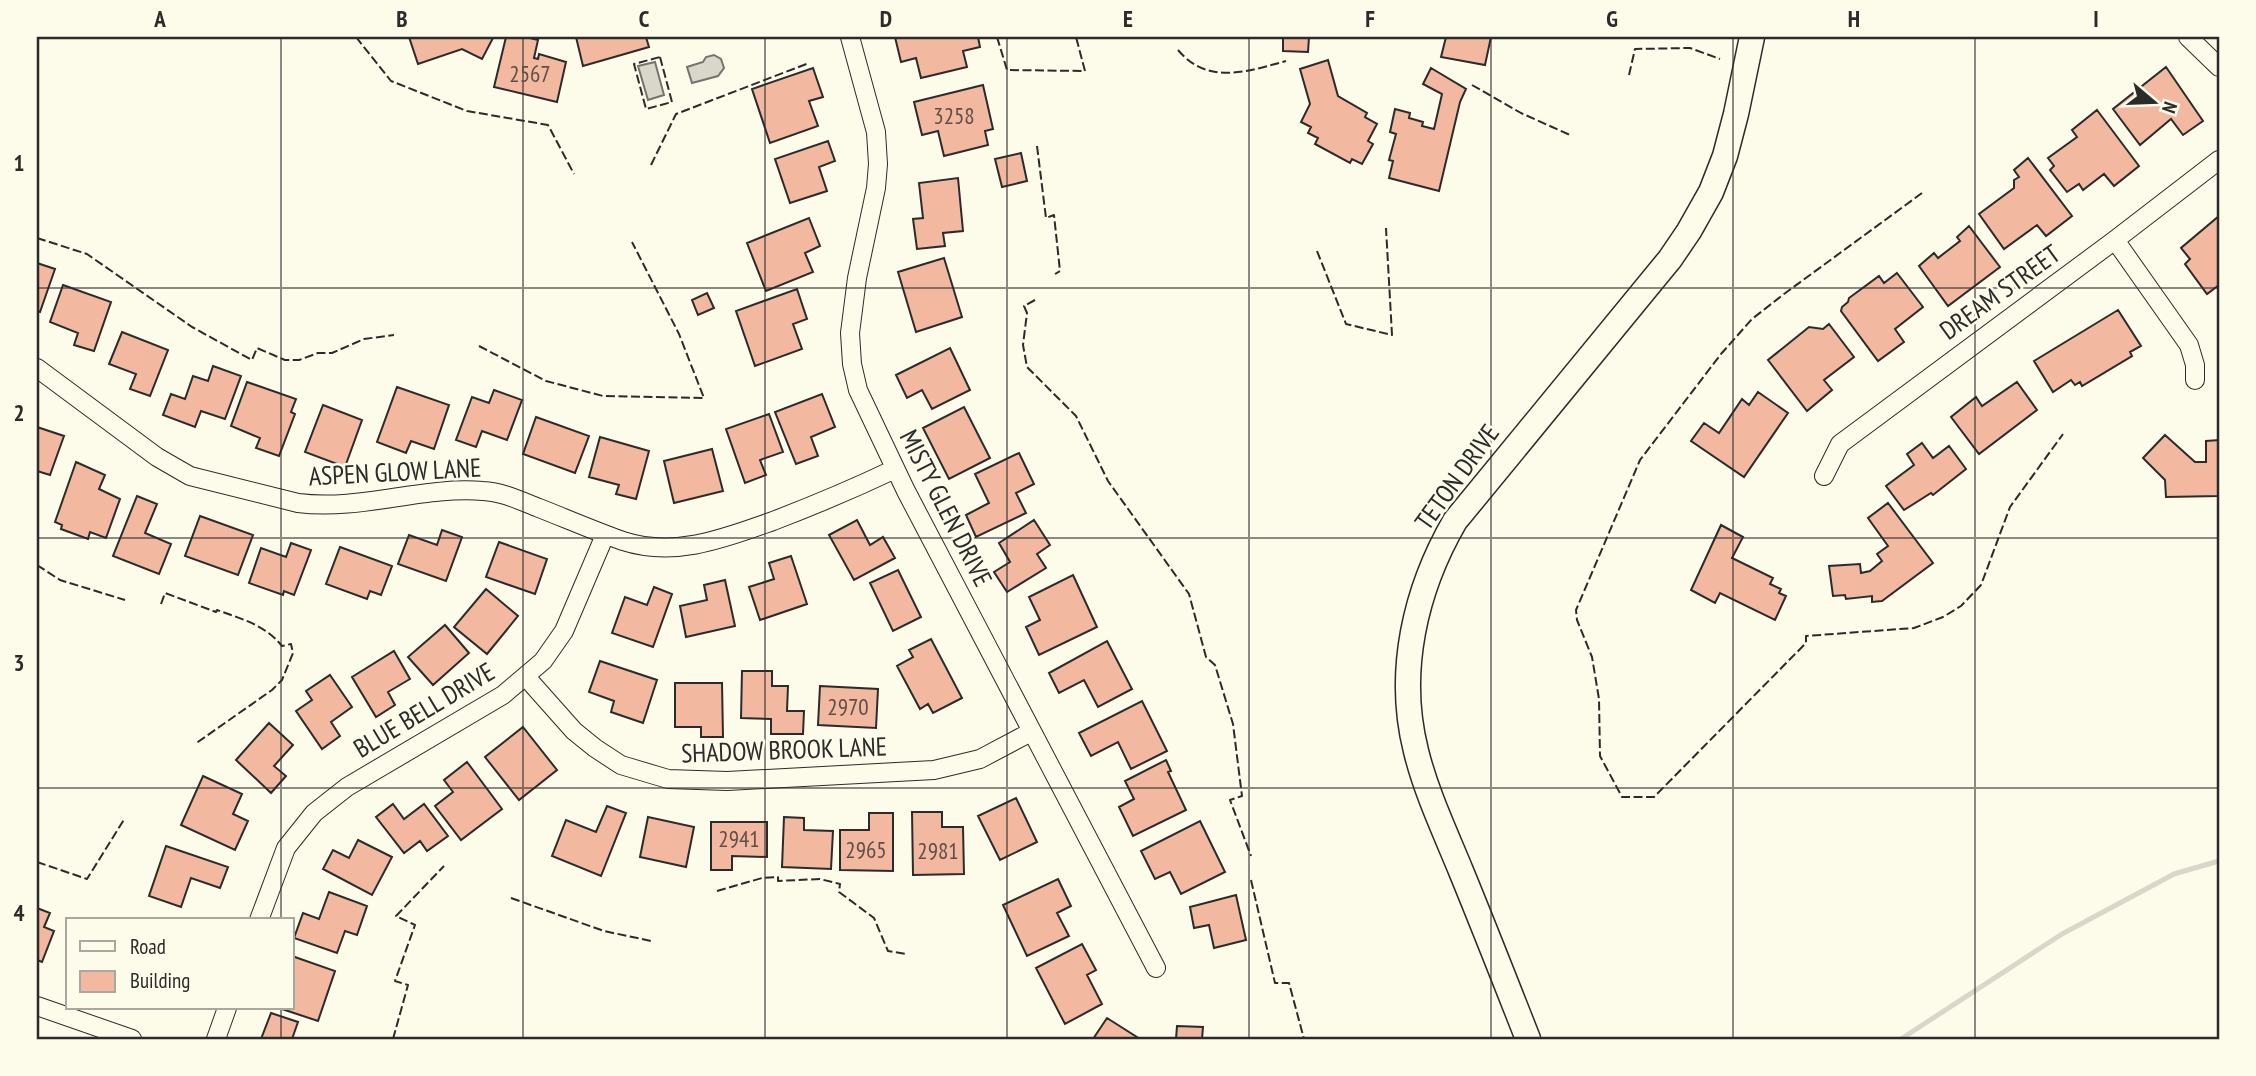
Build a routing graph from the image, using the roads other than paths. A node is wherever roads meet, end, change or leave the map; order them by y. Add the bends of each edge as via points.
1 (850, 37) edge
2 (1752, 37) edge
3 (2189, 37) edge
4 (2219, 67) edge
5 (2219, 160) edge
6 (2115, 240) junction
7 (37, 368) edge
8 (2195, 380) dead end
9 (895, 469) junction
10 (1824, 476) dead end
11 (606, 535) junction
12 (526, 677) junction
13 (1031, 732) junction
14 (259, 918) edge
15 (1156, 968) dead end
16 (37, 1006) edge
17 (227, 1010) edge
18 (132, 1039) edge
19 (216, 1039) edge
20 (1528, 1039) edge

1 - 9 street, MISTY GLEN DRIVE via 876,132 878,164 852,307 852,364 858,390
2 - 20 street, TETON DRIVE via 1731,135 1701,211 1670,259 1455,521 1434,560 1415,619 1409,691 1416,751
3 - 4 street
5 - 6 street, DREAM STREET
6 - 8 street via 2189,345
6 - 10 street, DREAM STREET via 1840,444
7 - 11 street, ASPEN GLOW LANE via 157,457 191,476 317,506 488,491
9 - 11 street, ASPEN GLOW LANE via 835,498 711,542 665,548
9 - 13 street, MISTY GLEN DRIVE
11 - 12 street, BLUE BELL DRIVE via 564,631
12 - 13 street, SHADOW BROOK LANE via 595,748 621,765 668,779 727,781 934,770 980,759
12 - 14 street, BLUE BELL DRIVE via 480,710 347,787 314,813 285,848
13 - 15 street, MISTY GLEN DRIVE
16 - 18 street
17 - 19 street

